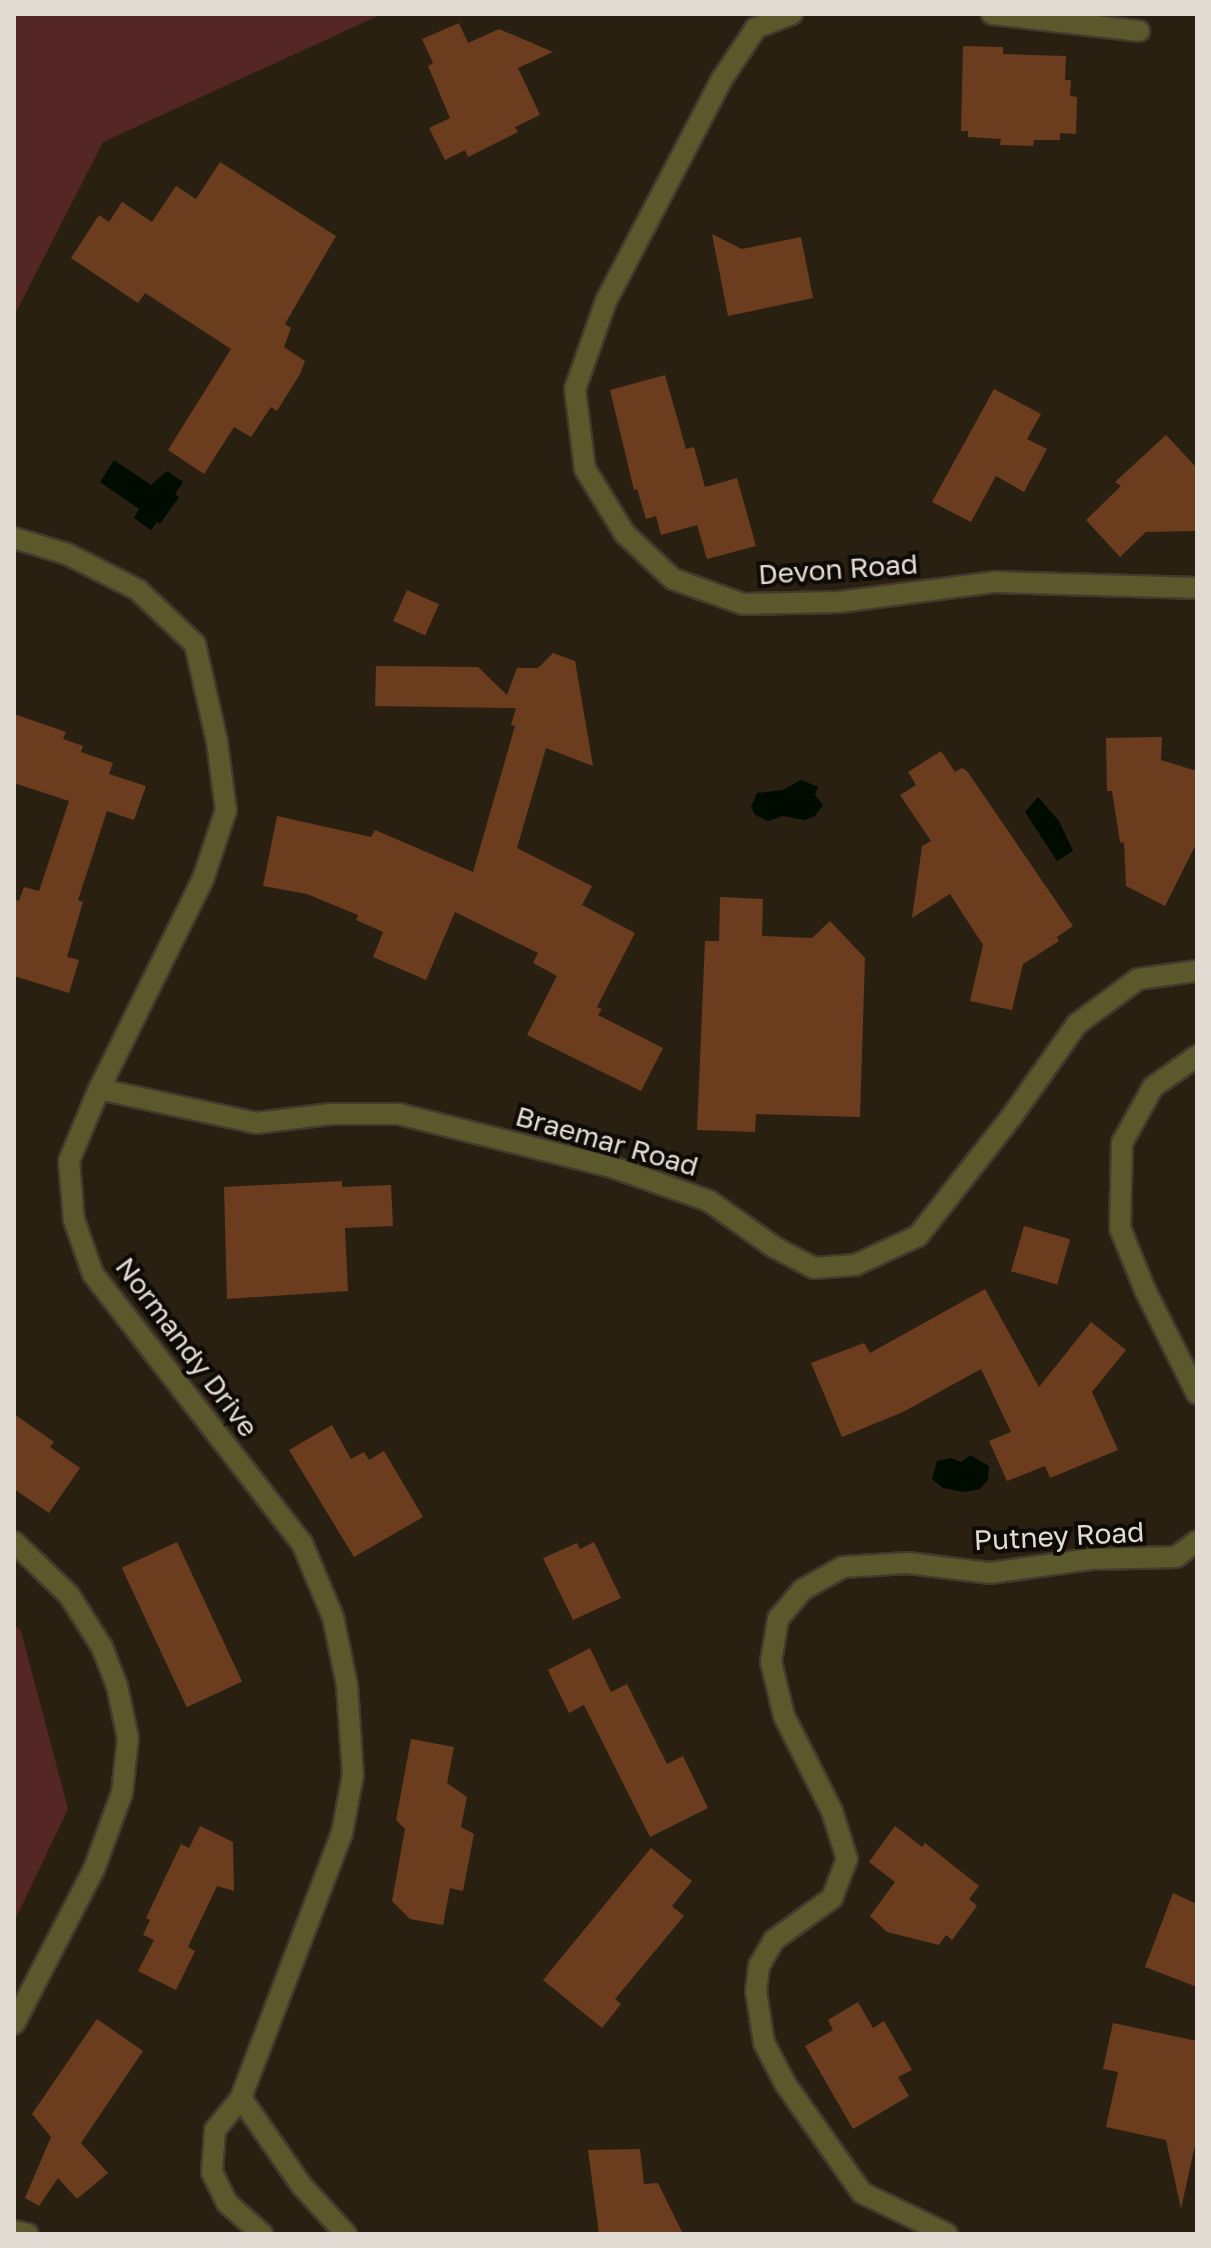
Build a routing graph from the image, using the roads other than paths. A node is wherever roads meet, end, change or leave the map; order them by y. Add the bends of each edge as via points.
1 (792, 14) edge
2 (992, 14) edge
3 (1139, 31) dead end
4 (14, 538) edge
5 (1197, 588) edge
6 (1197, 971) edge
7 (1197, 1056) edge
8 (99, 1089) junction
9 (1197, 1394) edge
10 (1197, 1541) edge
11 (14, 1542) edge
12 (14, 2024) edge
13 (241, 2098) junction
14 (14, 2231) edge
15 (28, 2234) edge
16 (262, 2234) edge
17 (346, 2234) edge
18 (947, 2234) edge

1 - 5 street, Devon Road via 756,28 722,79 606,301 575,389 585,469 625,534 673,579 743,604 839,602 996,582
2 - 3 street
4 - 8 street, Normandy Drive via 67,554 138,590 195,644 217,742 226,810 152,987
6 - 8 street, Braemar Road via 1138,979 1077,1024 918,1236 855,1265 814,1268 709,1201 615,1168 399,1114 330,1114 256,1123
7 - 9 street via 1153,1087 1122,1143 1120,1228
8 - 13 street, Normandy Drive via 69,1161 74,1220 93,1274 302,1543 333,1617 347,1685 353,1775 342,1833
10 - 18 street, Putney Road via 1176,1557 1091,1559 990,1573 908,1563 843,1567 802,1590 778,1619 771,1662 784,1716 832,1811 847,1859 832,1898 774,1940 759,1966 756,1991 764,2043 786,2085 862,2193
11 - 12 street via 69,1595 102,1647 128,1738 122,1793 94,1869
13 - 16 street, Normandy Drive via 215,2130 212,2172 227,2203
13 - 17 street via 302,2186
14 - 15 street

